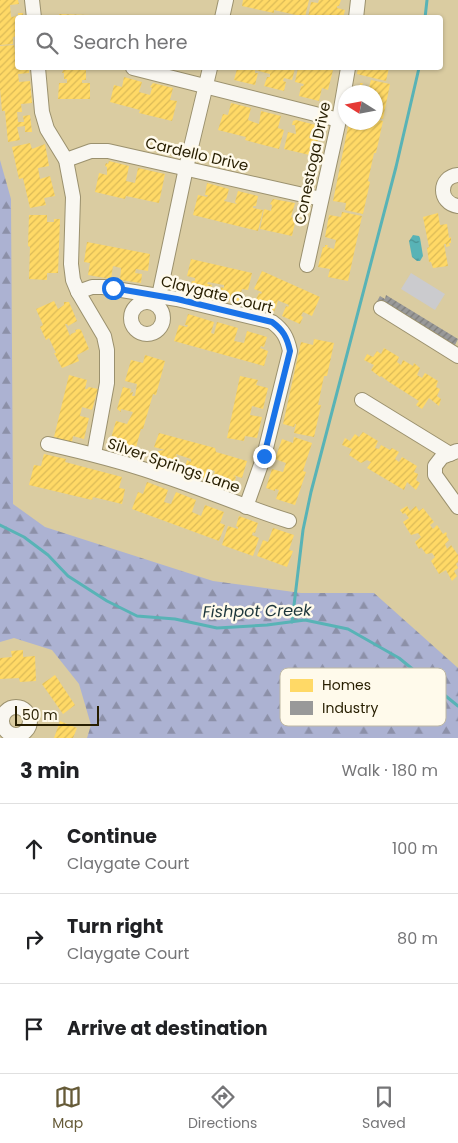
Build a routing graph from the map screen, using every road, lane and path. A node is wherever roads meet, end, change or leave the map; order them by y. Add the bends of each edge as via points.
1 (32, 0) edge
2 (226, 0) edge
3 (358, 0) edge
4 (34, 15) edge
5 (223, 15) edge
6 (356, 15) edge
7 (38, 70) edge
8 (141, 70) edge
9 (210, 70) edge
10 (348, 70) edge
11 (345, 85) edge
12 (206, 86) junction
13 (338, 119) edge
14 (338, 128) edge
15 (66, 160) junction
16 (186, 168) junction
17 (458, 175) edge
18 (321, 199) junction
19 (458, 206) edge
20 (307, 265) dead end
21 (78, 292) junction
22 (156, 300) junction
23 (381, 308) dead end
24 (458, 356) edge
25 (362, 400) dead end
26 (48, 444) dead end
27 (454, 452) edge
28 (94, 454) junction
29 (458, 507) edge
30 (246, 508) junction
31 (289, 522) dead end

1 - 4 street
2 - 5 street
3 - 6 street
7 - 15 street via 47,129
8 - 12 street
9 - 12 street
10 - 11 street, Conestoga Drive
12 - 13 street
12 - 16 street
14 - 18 street, Conestoga Drive
15 - 16 street, Cardello Drive via 92,151 108,151
15 - 21 street via 73,197 71,264
16 - 18 street, Cardello Drive
16 - 22 street
17 - 19 street via 449,178 442,190 445,199
18 - 20 street, Conestoga Drive
21 - 22 street, Claygate Court via 103,287
21 - 28 street via 104,336 107,350 107,383
22 - 30 street, Claygate Court via 272,322 287,339 290,351 264,456
23 - 24 street
25 - 27 street
26 - 28 street, Silver Springs Lane
27 - 29 street via 442,457 435,466 435,475
28 - 30 street, Silver Springs Lane via 158,474
30 - 31 street, Silver Springs Lane

